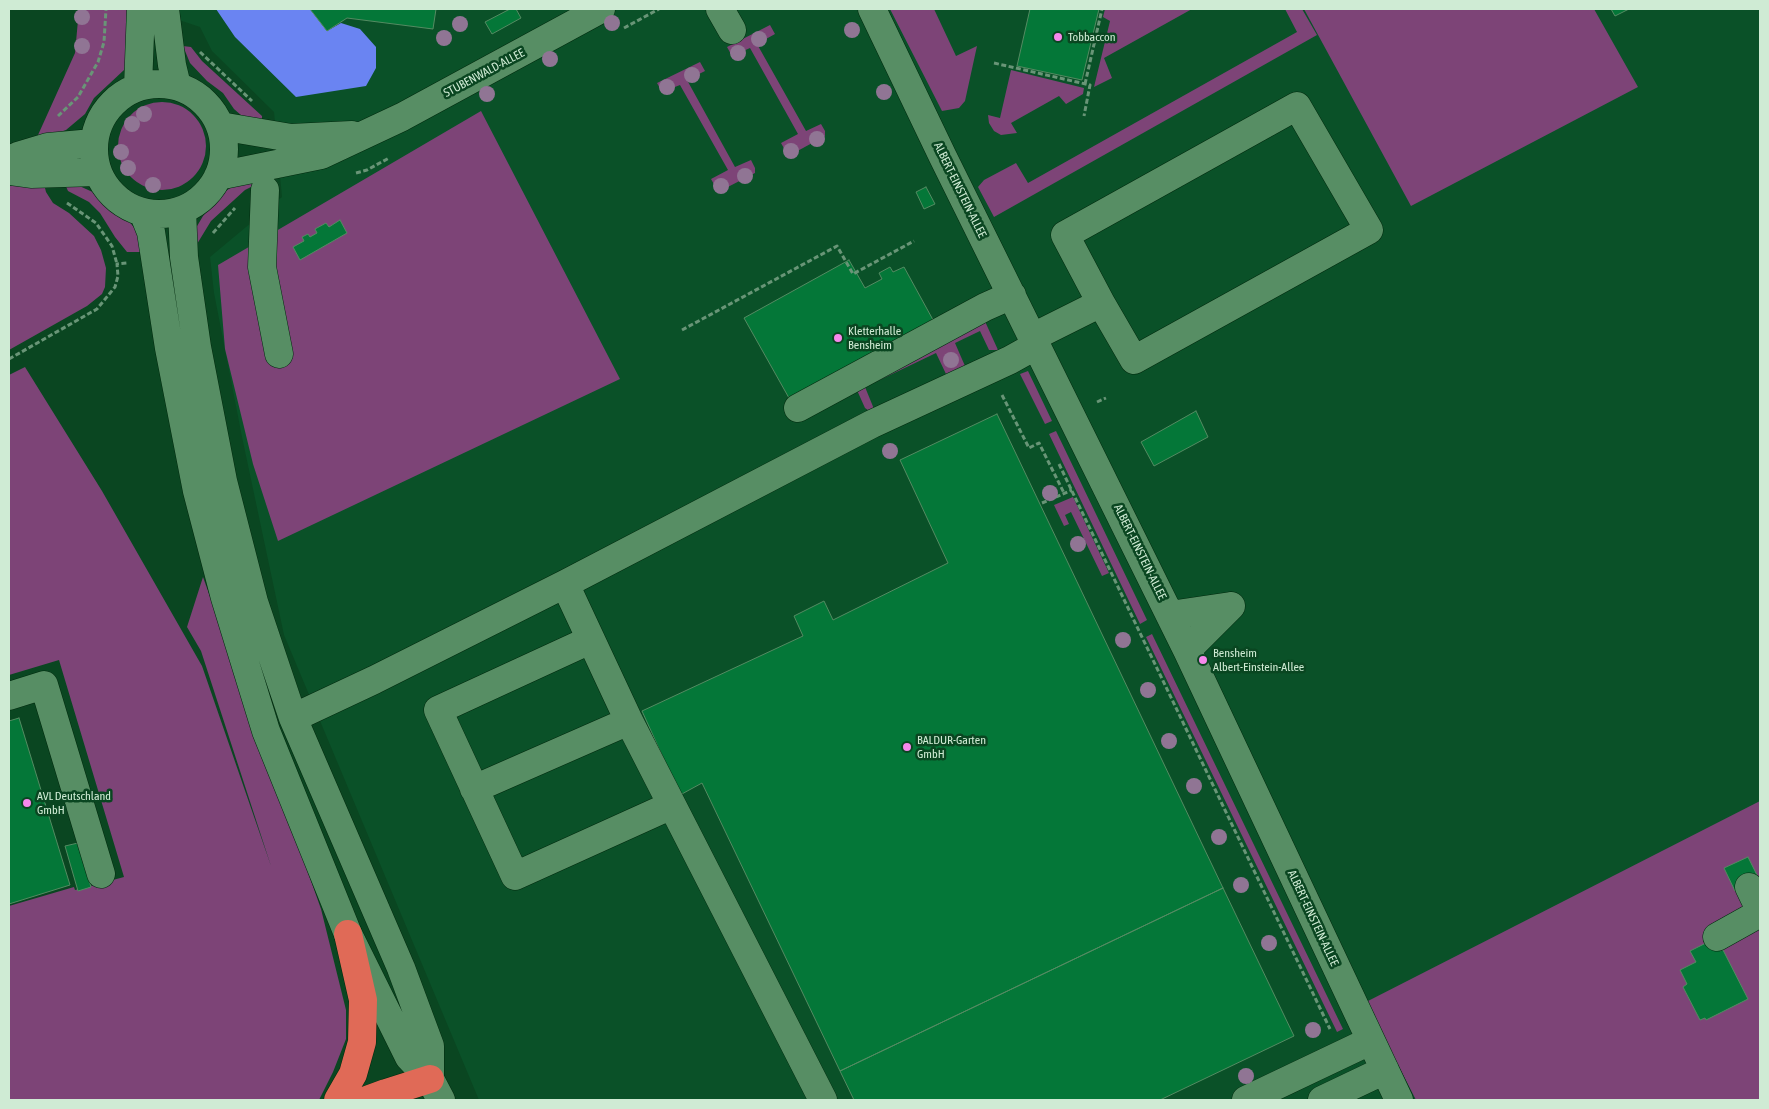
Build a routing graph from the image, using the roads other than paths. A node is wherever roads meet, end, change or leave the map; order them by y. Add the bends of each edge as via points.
1 (141, 9) edge
2 (165, 9) edge
3 (601, 9) edge
4 (872, 9) edge
5 (177, 86) junction
6 (138, 87) junction
7 (220, 126) junction
8 (366, 134) junction
9 (93, 143) junction
10 (9, 160) edge
11 (9, 171) edge
12 (98, 172) junction
13 (218, 176) junction
14 (266, 190) dead end
15 (182, 210) junction
16 (144, 212) junction
17 (1012, 295) junction
18 (1101, 303) junction
19 (1035, 341) junction
20 (279, 354) dead end
21 (798, 408) dead end
22 (565, 584) junction
23 (1170, 615) junction
24 (590, 640) junction
25 (1188, 650) junction
26 (9, 696) edge
27 (293, 718) junction
28 (629, 721) junction
29 (474, 790) junction
30 (672, 805) junction
31 (101, 874) dead end
32 (1756, 904) edge
33 (348, 934) junction
34 (1717, 937) dead end
35 (1370, 1041) junction
36 (1384, 1070) junction
37 (436, 1090) edge
38 (338, 1100) edge
39 (367, 1100) edge
40 (823, 1100) edge
41 (1246, 1100) edge
42 (1322, 1100) edge
43 (1399, 1100) edge

1 - 6 street
2 - 5 street
3 - 8 street, STUBENWALD-ALLEE
4 - 17 street, ALBERT-EINSTEIN-ALLEE
5 - 6 street via 156,84
5 - 7 street via 201,98
6 - 9 street via 122,95 107,109 97,126
7 - 8 street, STUBENWALD-ALLEE via 291,138
7 - 13 street via 224,160
8 - 13 street, STUBENWALD-ALLEE via 321,155
9 - 10 street via 48,147
9 - 12 street
11 - 12 street via 30,174
12 - 16 street via 105,187 117,199
13 - 15 street via 197,202
14 - 20 street via 262,267
15 - 16 street via 165,214
15 - 27 street via 184,257 197,347 223,481 254,602
16 - 33 street via 151,232 169,348 197,491 225,598 266,731
17 - 19 street, ALBERT-EINSTEIN-ALLEE
17 - 21 street
18 - 18 street via 1065,234 1297,106 1369,230 1134,360
18 - 19 street
19 - 22 street via 989,369 872,424
19 - 23 street, ALBERT-EINSTEIN-ALLEE
22 - 24 street
22 - 27 street
23 - 25 street, ALBERT-EINSTEIN-ALLEE
23 - 25 street via 1231,606
24 - 28 street
24 - 29 street via 438,710
25 - 35 street, ALBERT-EINSTEIN-ALLEE
26 - 31 street via 44,685
27 - 37 street via 430,1046
28 - 29 street
28 - 30 street
29 - 30 street via 515,876
30 - 40 street
32 - 34 street
33 - 37 street via 409,1057
33 - 38 highway via 363,1000 362,1042 353,1074
35 - 36 street, ALBERT-EINSTEIN-ALLEE
35 - 41 street
36 - 42 street
36 - 43 street, ALBERT-EINSTEIN-ALLEE
37 - 39 highway via 386,1093

